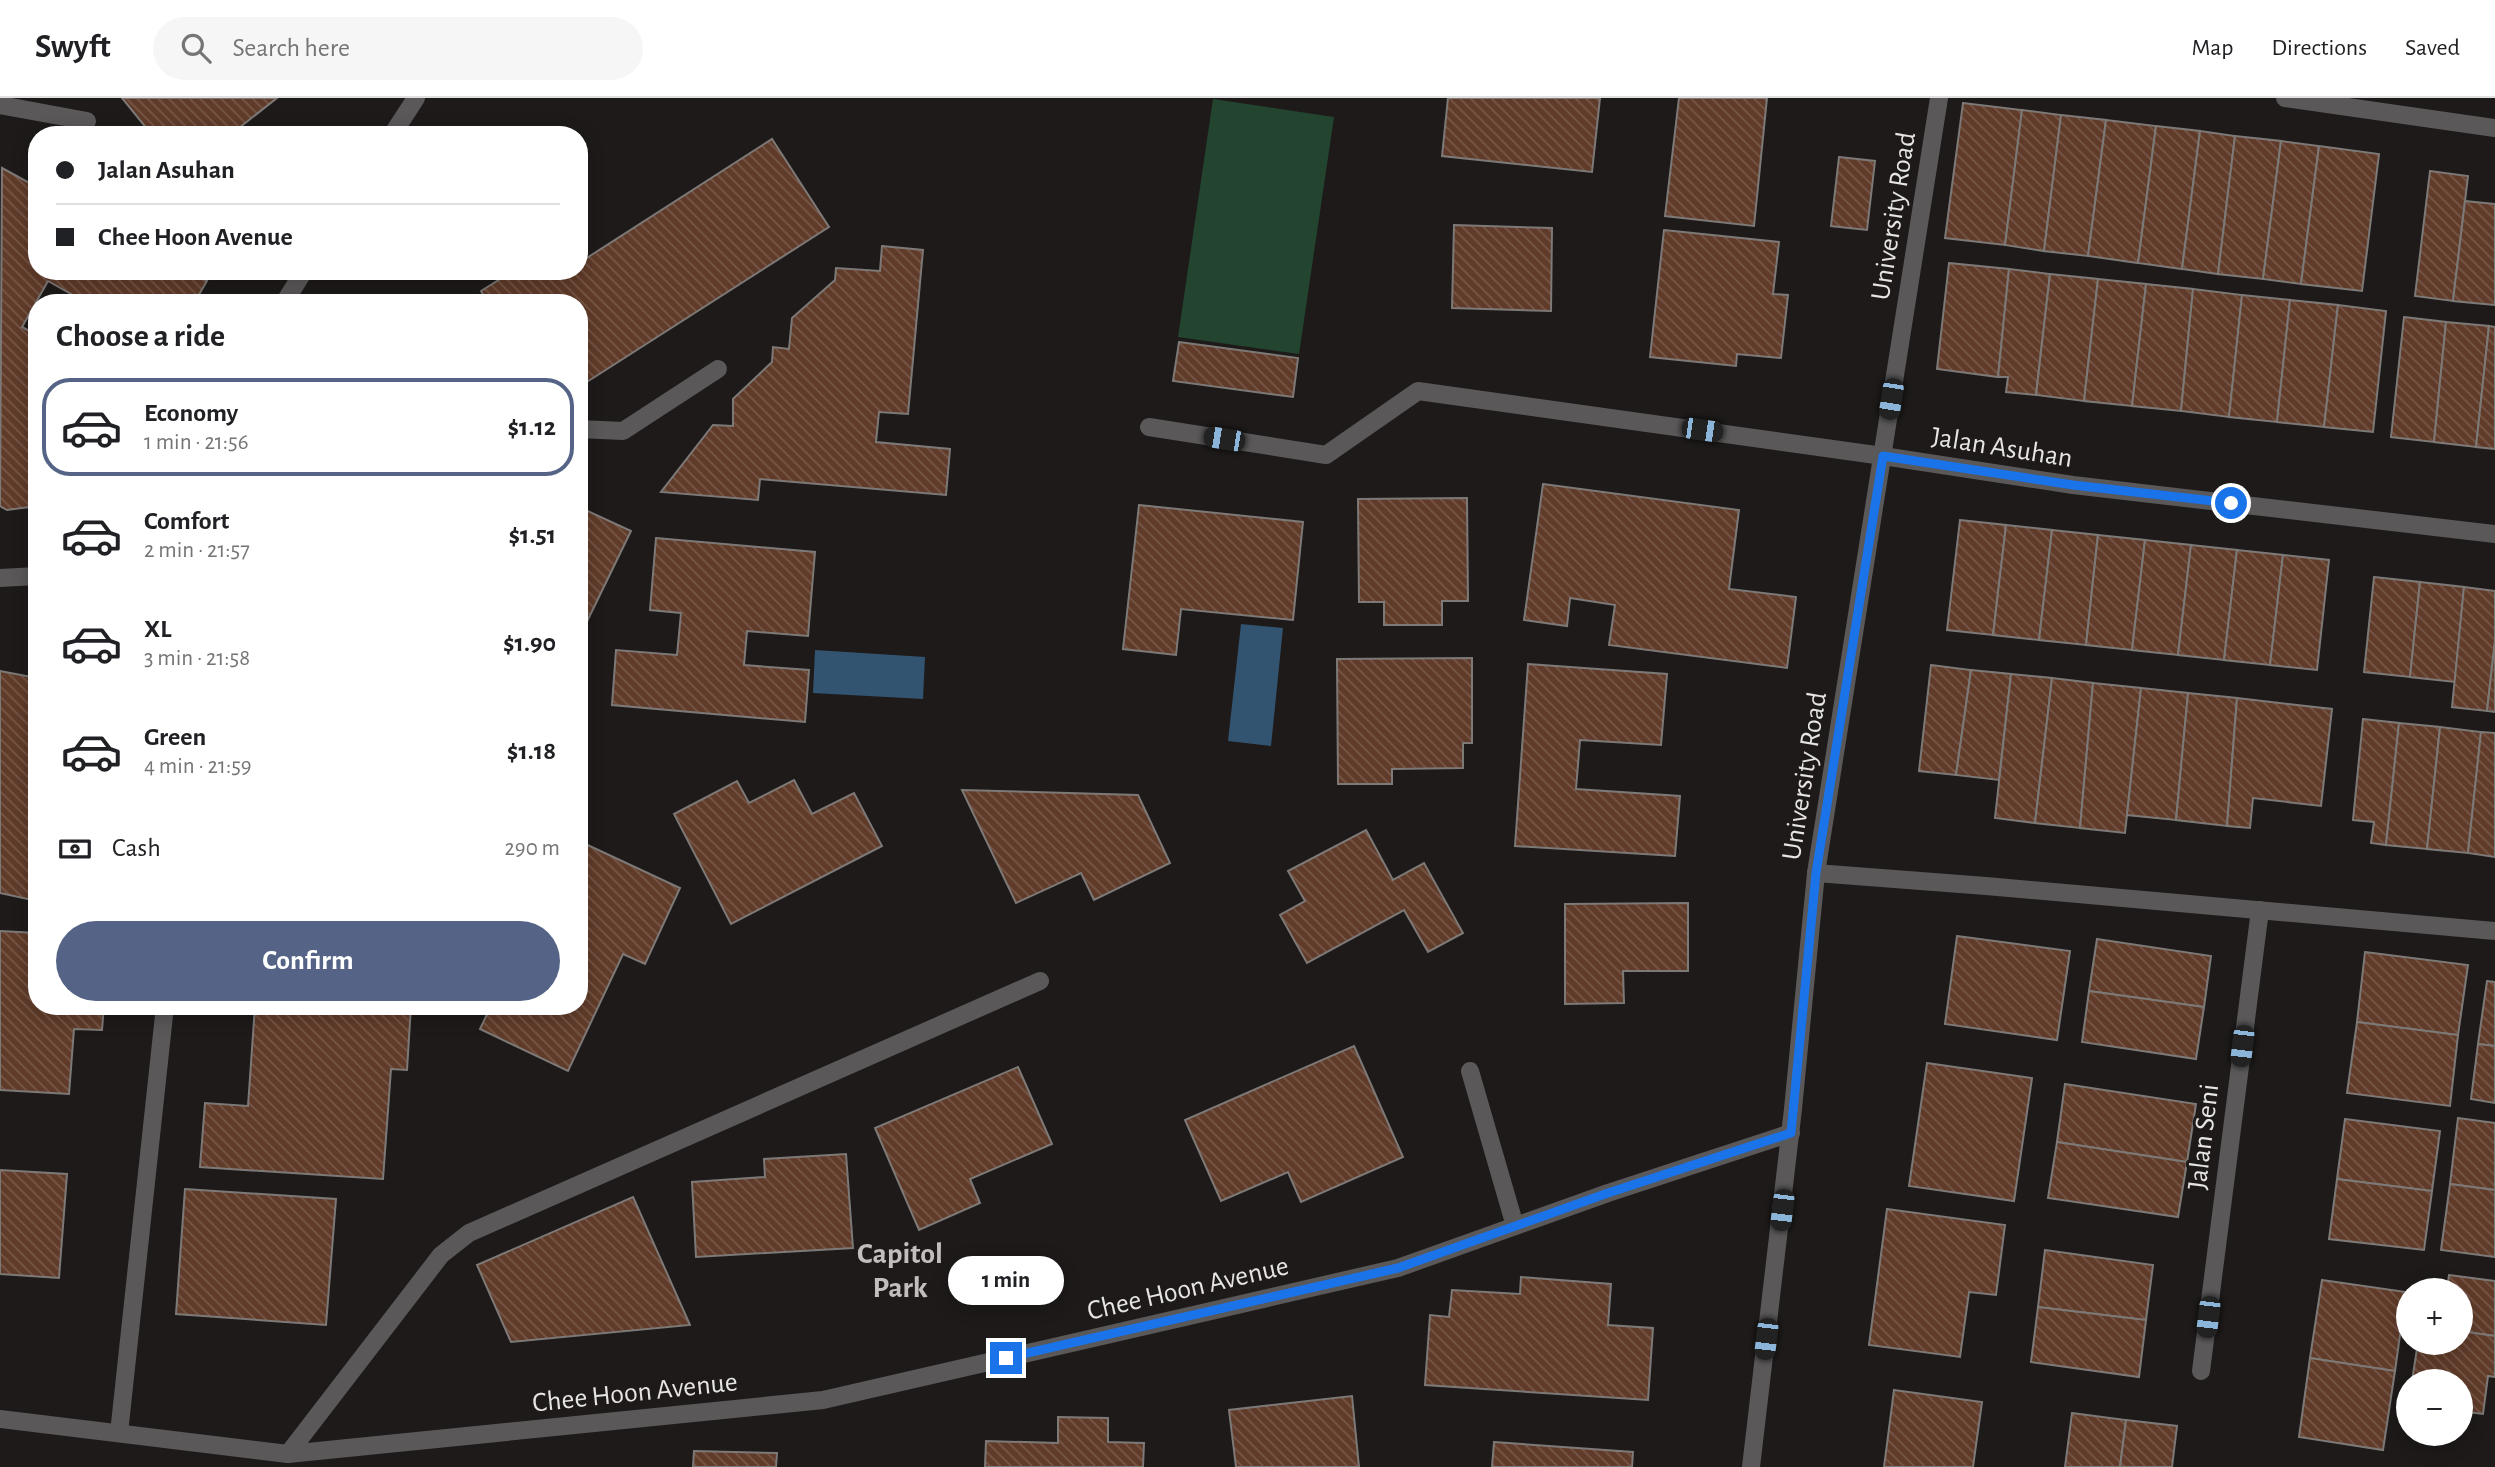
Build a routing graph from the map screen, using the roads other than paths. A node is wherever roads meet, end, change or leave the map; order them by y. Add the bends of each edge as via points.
1 (416, 98) edge
2 (1939, 98) edge
3 (2285, 98) edge
4 (0, 105) edge
5 (87, 121) dead end
6 (398, 126) edge
7 (2495, 128) edge
8 (718, 369) dead end
9 (1149, 427) dead end
10 (588, 429) edge
11 (1883, 456) junction
12 (2495, 534) edge
13 (28, 576) edge
14 (0, 578) edge
15 (1816, 873) junction
16 (2260, 910) junction
17 (2495, 931) edge
18 (1040, 981) dead end
19 (164, 1015) edge
20 (1470, 1071) dead end
21 (1791, 1133) junction
22 (1515, 1226) junction
23 (2201, 1371) dead end
24 (0, 1419) edge
25 (119, 1433) junction
26 (276, 1458) edge
27 (1751, 1467) edge

1 - 6 street
2 - 11 street, University Road
3 - 7 street
4 - 5 street
8 - 10 street via 623,431
9 - 11 street, Jalan Asuhan via 1326,455 1419,391
11 - 12 street, Jalan Asuhan via 2073,485
11 - 15 street, University Road
13 - 14 street
15 - 16 street
15 - 21 street, University Road
16 - 17 street
16 - 23 street, Jalan Seni
18 - 26 street via 469,1233 441,1255
19 - 25 street
20 - 22 street
21 - 22 street, Chee Hoon Avenue
21 - 27 street, University Road
22 - 26 street, Chee Hoon Avenue via 1398,1268 823,1400
24 - 25 street, Chee Hoon Avenue
25 - 26 street, Chee Hoon Avenue

